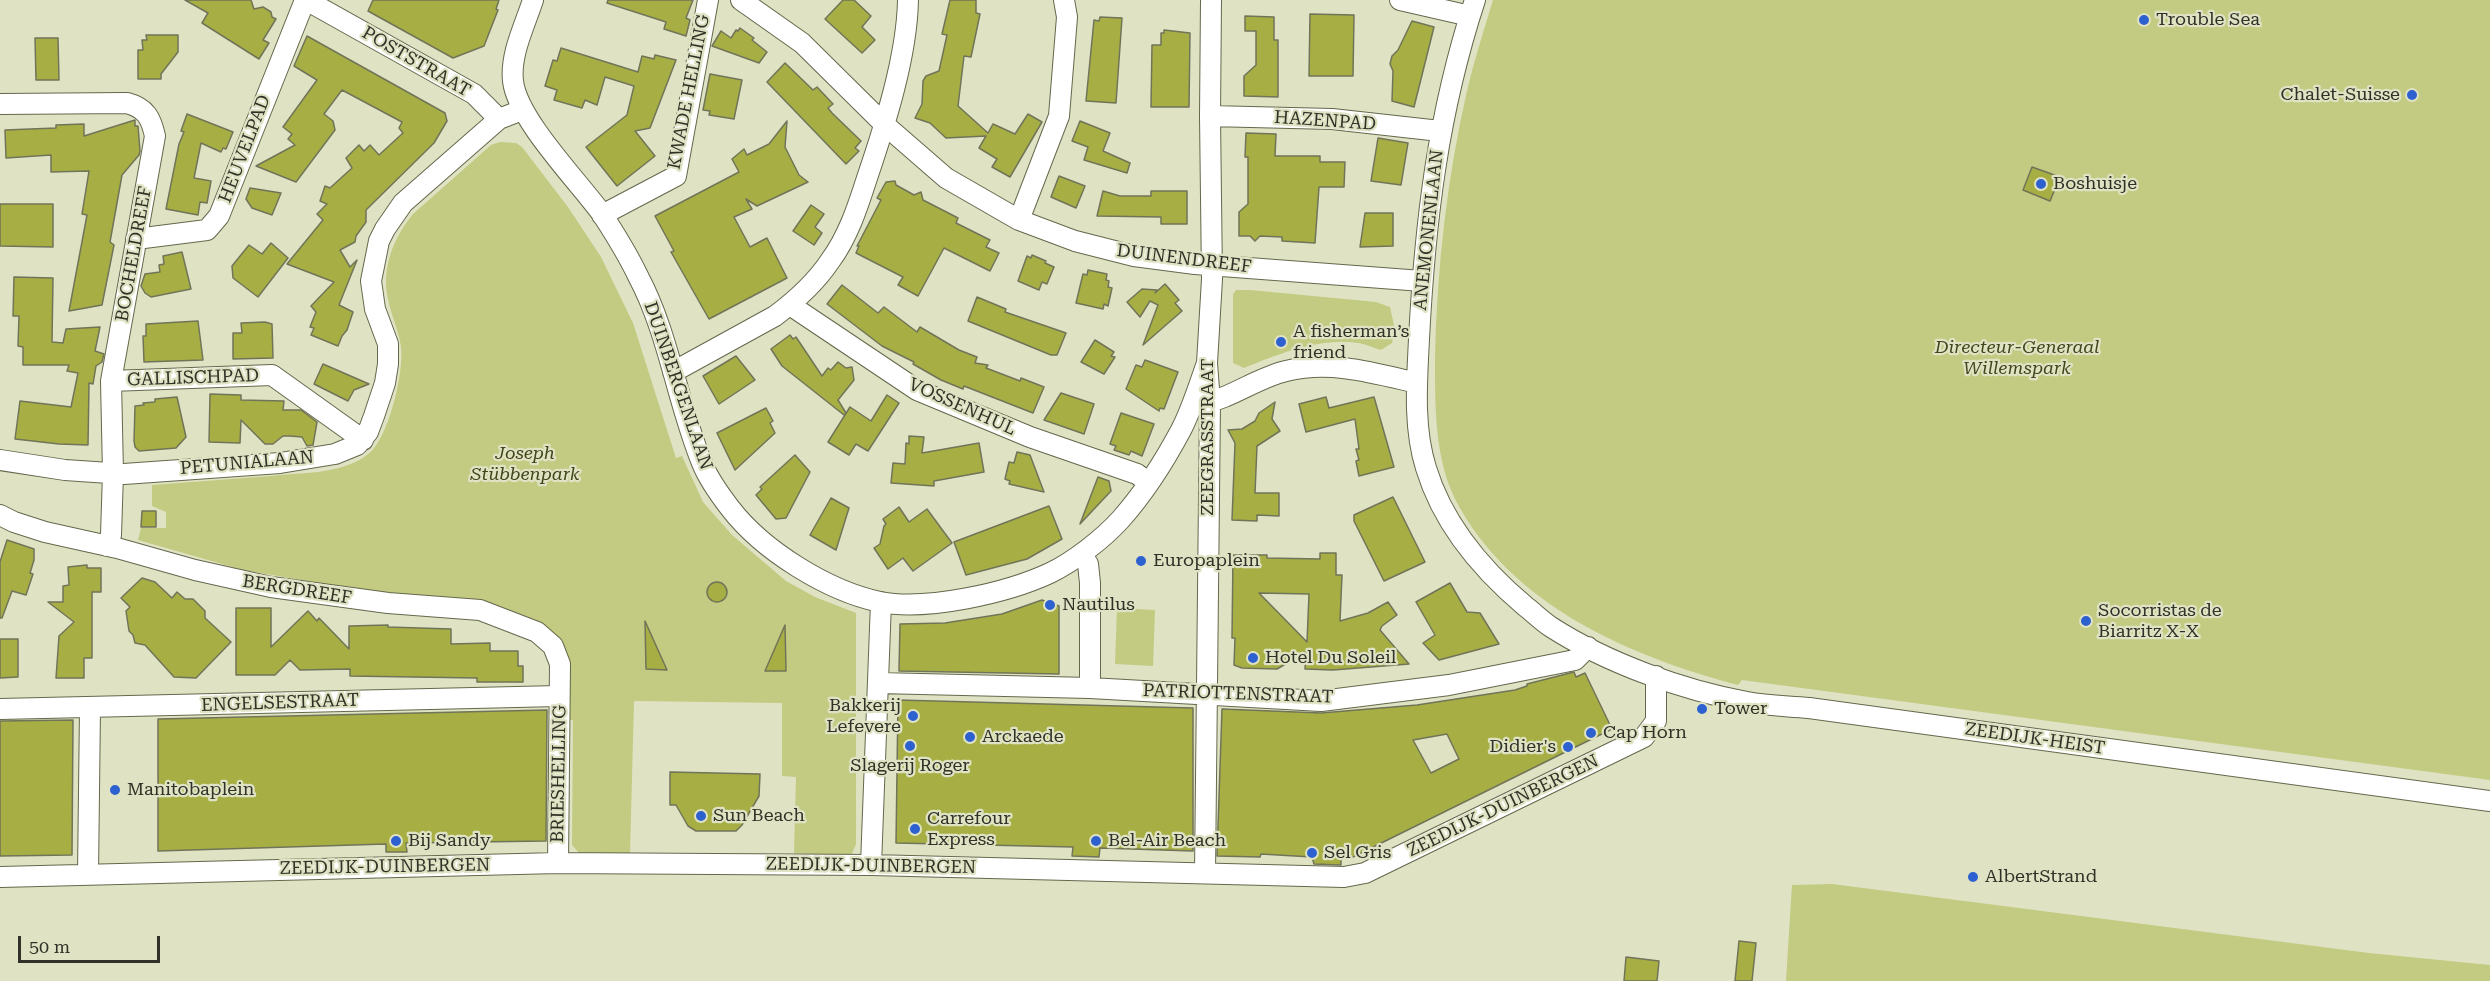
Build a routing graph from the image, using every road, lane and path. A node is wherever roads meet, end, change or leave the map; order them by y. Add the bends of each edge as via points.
1 (306, 0) edge
2 (533, 0) edge
3 (708, 0) edge
4 (741, 0) edge
5 (908, 0) edge
6 (1064, 0) edge
7 (1211, 0) edge
8 (1400, 0) edge
9 (1473, 8) edge
10 (0, 104) edge
11 (522, 110) junction
12 (1210, 116) junction
13 (499, 119) junction
14 (885, 124) junction
15 (1440, 131) junction
16 (602, 215) junction
17 (1019, 220) junction
18 (136, 238) junction
19 (1212, 264) junction
20 (1422, 281) junction
21 (790, 305) junction
22 (674, 372) junction
23 (111, 381) junction
24 (1417, 384) junction
25 (1201, 404) junction
26 (363, 440) junction
27 (0, 460) edge
28 (113, 473) junction
29 (1148, 482) junction
30 (0, 515) edge
31 (107, 546) junction
32 (1081, 554) junction
33 (881, 602) junction
34 (1588, 646) junction
35 (1664, 679) junction
36 (878, 683) junction
37 (1090, 688) junction
38 (560, 690) junction
39 (1207, 693) junction
40 (90, 708) junction
41 (0, 709) edge
42 (2490, 801) edge
43 (558, 863) junction
44 (871, 865) junction
45 (1205, 873) junction
46 (88, 874) junction
47 (0, 877) edge

1 - 13 street, POSTSTRAAT via 474,94
1 - 18 street, HEUVELPAD via 219,216 207,230
2 - 11 street, DUINBERGENLAAN via 514,63 513,82
3 - 16 street, KWADE HELLING via 676,176
4 - 14 street, DUINENDREEF via 802,43
5 - 14 street
6 - 17 street via 1059,116
7 - 12 street, ZEEGRASSTRAAT
8 - 9 street
9 - 15 street, ANEMONENLAAN
10 - 18 street, BOCHELDREEF via 127,103 141,107 152,119 155,136
11 - 13 street
11 - 16 street, DUINBERGENLAAN
12 - 15 street, HAZENPAD via 1332,119
12 - 19 street, ZEEGRASSTRAAT
13 - 26 street via 403,203 379,241 371,280 375,309 388,344 388,364 378,405
14 - 17 street, DUINENDREEF via 946,178
14 - 21 street via 854,216 831,261
15 - 20 street, ANEMONENLAAN
16 - 22 street, DUINBERGENLAAN via 640,279
17 - 19 street, DUINENDREEF via 1076,241 1134,256
18 - 23 street, BOCHELDREEF
19 - 20 street, DUINENDREEF
19 - 25 street, ZEEGRASSTRAAT
20 - 24 street, ANEMONENLAAN
21 - 22 street
21 - 29 street, VOSSENHUL via 917,390 1030,437 1137,474
22 - 33 street, DUINBERGENLAAN via 703,466 731,509 754,534 793,563 839,588
23 - 26 street, GALLISCHPAD via 272,375
23 - 28 street, BOCHELDREEF
24 - 25 street via 1348,367 1317,367 1285,371
24 - 34 street, ANEMONENLAAN via 1425,467 1443,510 1469,550 1506,590 1550,627
25 - 29 street, ZEEGRASSTRAAT
25 - 39 street, ZEEGRASSTRAAT
26 - 28 street, PETUNIALAAN via 347,451 280,464
27 - 28 street, PETUNIALAAN
28 - 31 street, BOCHELDREEF via 111,535
29 - 32 street, ZEEGRASSTRAAT via 1120,520
30 - 31 street, BERGDREEF via 45,532
31 - 38 street, BERGDREEF via 271,586 388,603 480,609 537,632 554,646 560,664
32 - 33 street, DUINBERGENLAAN via 1030,580 951,601
32 - 37 street via 1088,564 1090,583
33 - 36 street
34 - 35 street, ZEEDIJK-HEIST
34 - 39 street, PATRIOTTENSTRAAT via 1575,660 1449,685 1321,701
35 - 42 street, ZEEDIJK-HEIST via 1750,703
35 - 45 street, ZEEDIJK-DUINBERGEN via 1656,721 1644,737 1365,873 1344,877
36 - 37 street, PATRIOTTENSTRAAT
36 - 44 street
37 - 39 street, PATRIOTTENSTRAAT
38 - 40 street, ENGELSESTRAAT
38 - 43 street, BRIESHELLING
39 - 45 street, ZEEGRASSTRAAT
40 - 41 street, ENGELSESTRAAT
40 - 46 street
43 - 44 street, ZEEDIJK-DUINBERGEN
43 - 46 street, ZEEDIJK-DUINBERGEN
44 - 45 street, ZEEDIJK-DUINBERGEN
46 - 47 street, ZEEDIJK-DUINBERGEN

